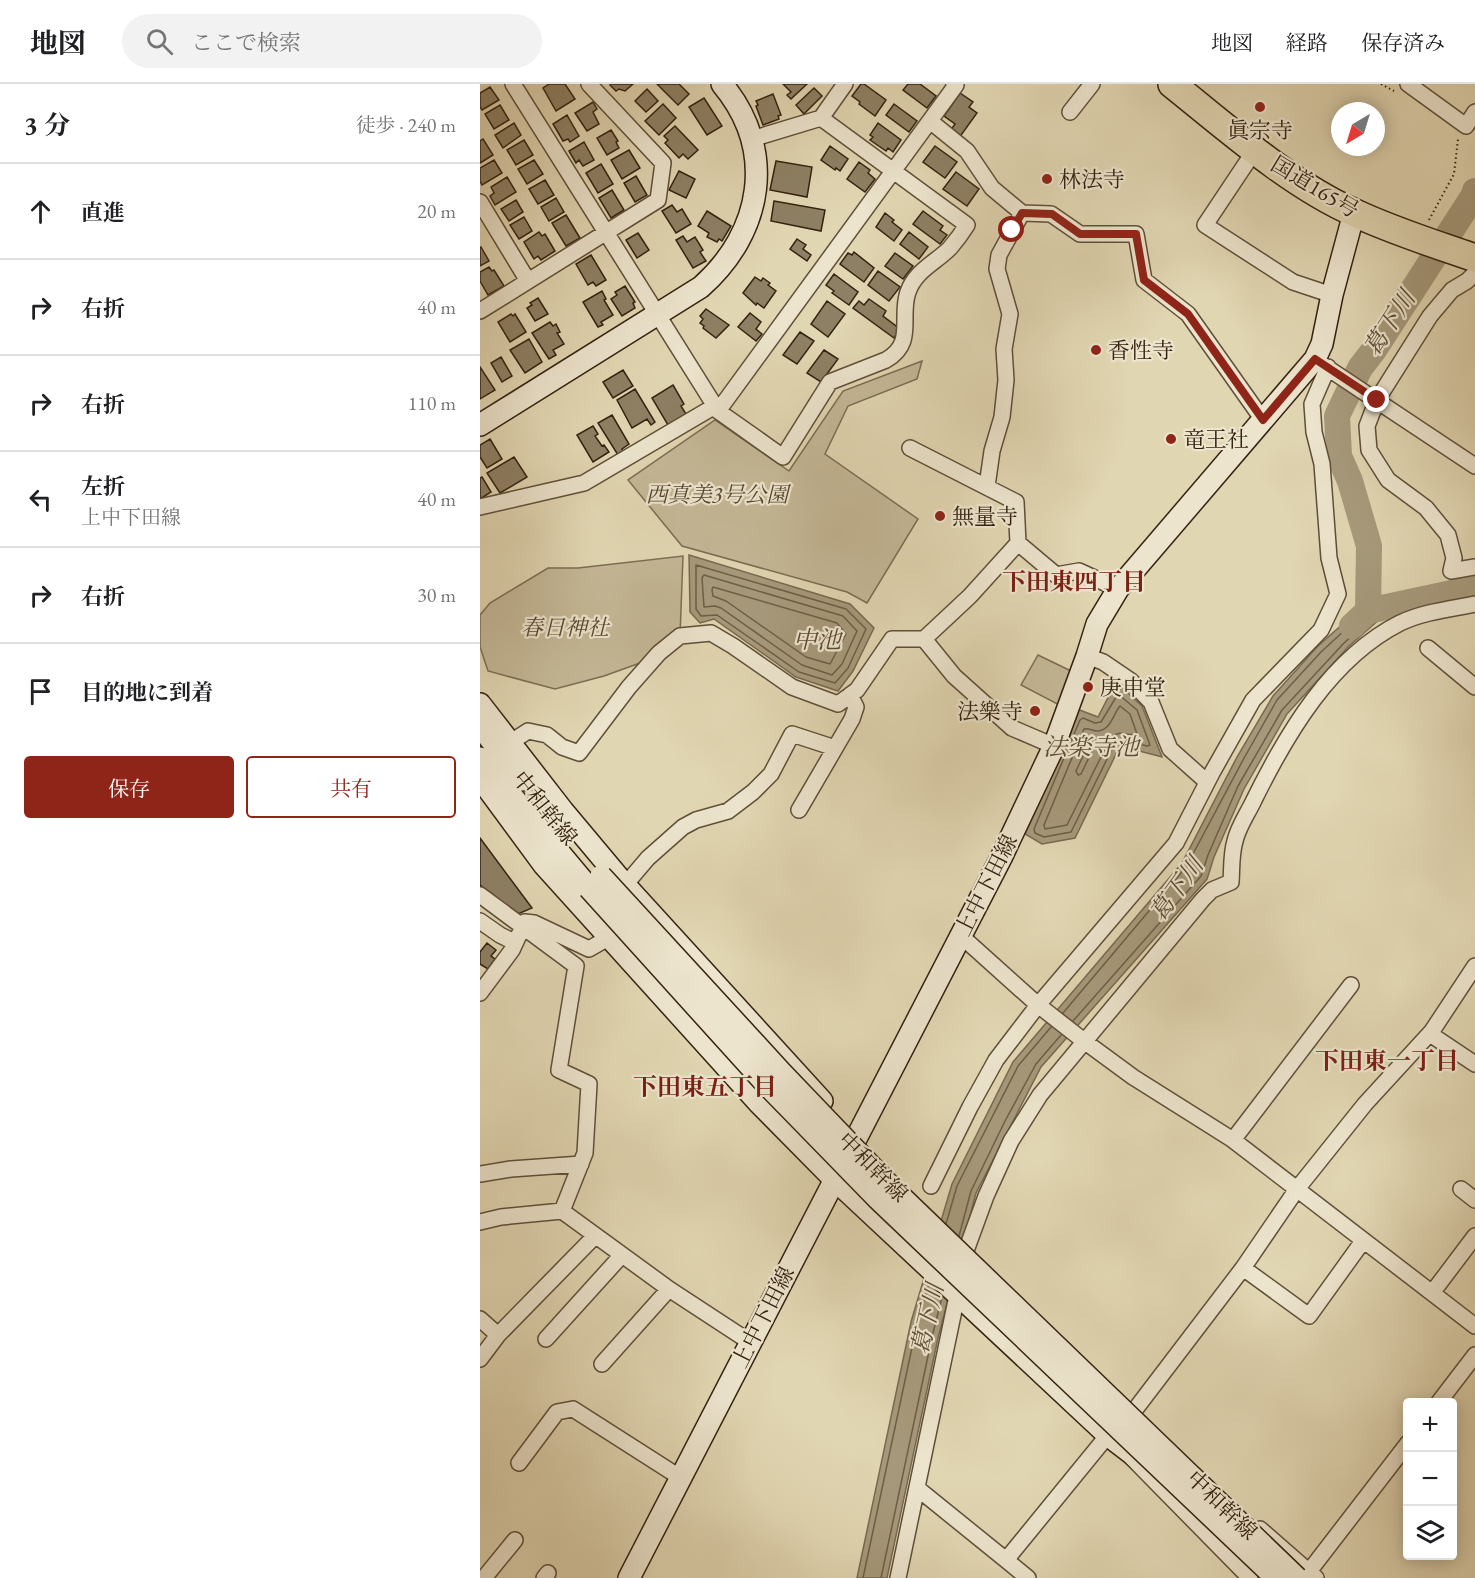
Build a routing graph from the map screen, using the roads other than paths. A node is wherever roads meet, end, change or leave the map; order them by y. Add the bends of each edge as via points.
1 (513, 84) edge
2 (589, 84) edge
3 (722, 84) edge
4 (954, 84) edge
5 (1092, 84) edge
6 (1172, 84) edge
7 (1408, 84) edge
8 (838, 87) edge
9 (1070, 112) dead end
10 (1475, 112) edge
11 (821, 118) junction
12 (930, 121) junction
13 (752, 139) junction
14 (1255, 150) junction
15 (893, 170) junction
16 (480, 202) edge
17 (1022, 213) junction
18 (1354, 213) junction
19 (606, 234) junction
20 (1475, 258) edge
21 (1475, 273) edge
22 (528, 281) junction
23 (1332, 295) junction
24 (480, 311) edge
25 (657, 316) junction
26 (1321, 363) junction
27 (1377, 400) junction
28 (717, 409) junction
29 (1263, 420) junction
30 (480, 425) edge
31 (910, 448) dead end
32 (1475, 466) edge
33 (987, 486) junction
34 (480, 507) edge
35 (1018, 543) junction
36 (1475, 567) edge
37 (1118, 589) junction
38 (1475, 604) edge
39 (924, 639) junction
40 (1428, 648) dead end
41 (1087, 656) junction
42 (1475, 687) edge
43 (850, 694) junction
44 (480, 704) edge
45 (480, 726) edge
46 (1054, 746) junction
47 (835, 748) junction
48 (488, 758) edge
49 (1207, 782) junction
50 (798, 810) dead end
51 (595, 882) junction
52 (625, 885) junction
53 (480, 895) edge
54 (480, 921) edge
55 (522, 927) junction
56 (960, 935) junction
57 (609, 938) junction
58 (514, 942) junction
59 (1475, 966) edge
60 (1351, 985) dead end
61 (480, 993) edge
62 (1038, 1005) junction
63 (1430, 1034) junction
64 (1084, 1041) junction
65 (1475, 1064) edge
66 (855, 1138) junction
67 (1233, 1140) junction
68 (581, 1164) junction
69 (480, 1174) edge
70 (834, 1179) junction
71 (1461, 1189) dead end
72 (1297, 1190) junction
73 (927, 1195) junction
74 (1475, 1200) edge
75 (562, 1211) junction
76 (480, 1222) edge
77 (595, 1236) junction
78 (1475, 1236) edge
79 (1364, 1241) junction
80 (967, 1248) junction
81 (622, 1255) junction
82 (1242, 1268) junction
83 (669, 1288) junction
84 (1432, 1293) junction
85 (957, 1294) junction
86 (480, 1318) edge
87 (1475, 1326) edge
88 (498, 1335) junction
89 (546, 1339) dead end
90 (750, 1342) junction
91 (1475, 1355) edge
92 (480, 1359) edge
93 (602, 1365) dead end
94 (1442, 1398) edge
95 (1131, 1415) junction
96 (1108, 1435) junction
97 (1403, 1448) edge
98 (519, 1463) dead end
99 (681, 1478) junction
100 (917, 1488) junction
101 (515, 1540) dead end
102 (1006, 1560) junction
103 (1303, 1577) edge
104 (484, 1578) edge
105 (629, 1578) edge
106 (898, 1578) edge
107 (1028, 1578) edge
108 (1250, 1578) edge
109 (1276, 1578) edge

1 - 19 street
2 - 19 street via 663,163 658,200
3 - 13 main road via 738,107
4 - 12 street
5 - 9 street
6 - 14 highway, 国道165号
7 - 10 street via 1466,126
8 - 11 street
11 - 13 street
11 - 15 street
12 - 15 street
12 - 17 street via 967,151 992,188
13 - 25 main road via 757,175 753,205 736,247 716,274
14 - 18 highway, 国道165号
14 - 23 street via 1205,225 1293,282
15 - 28 street
15 - 28 street via 967,225 949,248 912,282 905,302 905,332 899,349 886,360 831,382 783,457
16 - 22 street
17 - 29 street via 1052,214 1080,234 1136,234 1144,280 1188,314
17 - 33 street via 999,255 997,268 1010,314 1004,349 1002,417
18 - 20 highway, 国道165号
18 - 23 main road, 上中下田線
19 - 22 street
19 - 25 street
21 - 27 street via 1452,290 1430,316
22 - 24 street
23 - 26 main road, 上中下田線
25 - 28 street
25 - 30 main road
26 - 27 street
26 - 29 main road, 上中下田線
26 - 49 street via 1312,404 1314,432 1322,464 1329,558 1338,594 1321,630 1253,700
27 - 32 street
27 - 36 street via 1367,426 1369,450 1388,480 1426,508 1448,535 1454,558 1451,571
28 - 34 street via 585,483
29 - 37 main road, 上中下田線
31 - 33 street
33 - 35 street via 1016,502
35 - 37 street via 1056,575 1079,571
35 - 39 street
37 - 41 main road, 上中下田線 via 1096,624
38 - 64 street via 1401,623 1372,641 1315,698 1290,733 1235,839 1231,882 1212,890 1203,899
39 - 43 street via 892,639 857,690
39 - 46 street via 954,676 1012,728
40 - 42 street
41 - 46 main road, 上中下田線
41 - 49 street via 1131,681 1151,702 1170,749
43 - 47 street via 856,706
43 - 48 street via 837,704 792,687 711,633 681,636 644,670 579,753 562,747 547,735 528,731
44 - 48 main road
45 - 48 main road, 中和幹線
46 - 56 main road, 上中下田線
47 - 50 street
47 - 52 street via 792,734 771,774 753,792 728,811 683,827
48 - 51 main road, 中和幹線
48 - 52 main road via 563,811
48 - 57 main road via 544,865
49 - 62 street via 1176,843
51 - 103 main road, 中和幹線, bridge via 891,1187
51 - 109 main road, 中和幹線, bridge via 766,1085 869,1190
52 - 66 main road
53 - 55 street
54 - 58 street
55 - 57 street via 525,922 534,923 589,949
55 - 58 street
55 - 68 street via 576,966 559,1070 589,1084
56 - 62 street
56 - 66 main road, 上中下田線
57 - 70 main road via 758,1102
58 - 61 street
59 - 63 street
60 - 67 street
62 - 64 street
62 - 73 street via 996,1060
63 - 65 street
63 - 72 street via 1365,1104
64 - 67 street
64 - 80 street via 1040,1095 1011,1141
66 - 70 main road, 上中下田線
66 - 73 main road
67 - 72 street
68 - 69 street
68 - 75 street
70 - 85 main road
70 - 90 main road, 上中下田線
71 - 74 street
72 - 79 street
72 - 82 street
73 - 80 main road
75 - 76 street
75 - 77 street
77 - 81 street
77 - 88 street
78 - 84 street
79 - 82 street via 1308,1316
79 - 84 street
80 - 85 street
80 - 95 main road
81 - 83 street
81 - 89 street
82 - 95 street
83 - 90 street
83 - 93 street
84 - 87 street
85 - 96 main road
85 - 100 street
86 - 88 street
88 - 92 street
90 - 99 main road, 上中下田線
91 - 94 street
95 - 103 main road via 1216,1508
96 - 102 street
96 - 108 street
96 - 109 main road via 1203,1509
97 - 103 street
98 - 99 street via 557,1412 573,1409
99 - 105 main road, 上中下田線
100 - 102 street
100 - 106 street
101 - 104 street
102 - 107 street

